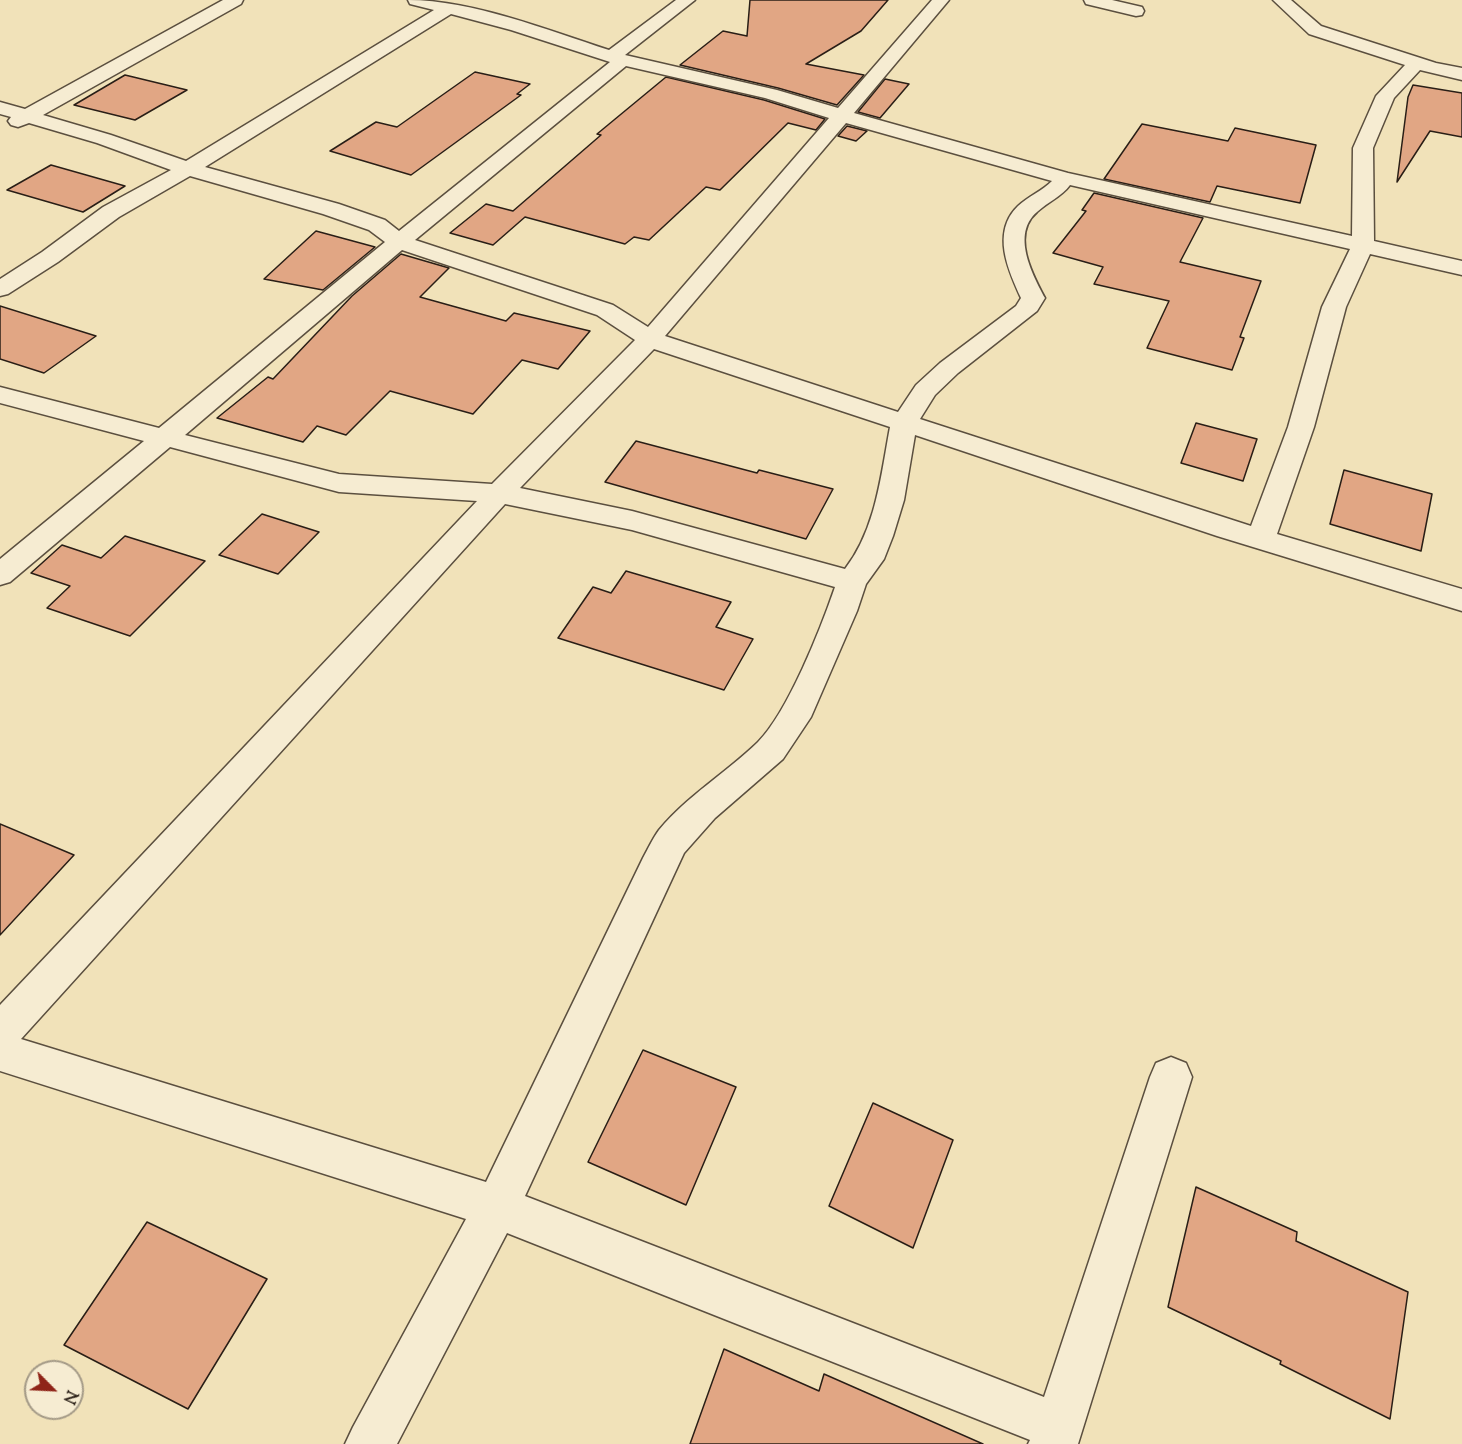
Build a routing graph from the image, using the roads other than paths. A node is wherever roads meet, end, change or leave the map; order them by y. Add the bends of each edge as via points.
1 (235, 0) edge
2 (416, 0) edge
3 (687, 0) edge
4 (941, 0) edge
5 (1092, 0) edge
6 (1281, 0) edge
7 (449, 8) junction
8 (1136, 11) dead end
9 (618, 58) junction
10 (1417, 63) junction
11 (1462, 74) edge
12 (0, 108) edge
13 (28, 116) junction
14 (840, 116) junction
15 (0, 130) edge
16 (188, 170) junction
17 (1065, 178) junction
18 (399, 242) junction
19 (1363, 245) junction
20 (1462, 268) edge
21 (0, 289) edge
22 (650, 339) junction
23 (0, 395) edge
24 (904, 423) junction
25 (165, 438) junction
26 (499, 494) junction
27 (1261, 540) junction
28 (0, 575) edge
29 (852, 581) junction
30 (1462, 600) edge
31 (0, 1033) edge
32 (0, 1052) edge
33 (1171, 1077) dead end
34 (497, 1207) junction
35 (1057, 1436) edge
36 (370, 1444) edge

1 - 13 street
2 - 7 street
3 - 9 street
4 - 14 street
5 - 8 street
6 - 10 street via 1315,30
7 - 9 street
7 - 16 street
9 - 14 street via 770,94
9 - 18 street
10 - 11 street
10 - 19 street via 1385,96 1363,148
12 - 13 street
13 - 15 street
13 - 16 street
14 - 17 street
14 - 22 street
16 - 18 street via 340,212 377,225
16 - 21 street via 111,213
17 - 19 street
17 - 24 street via 1058,190 1024,213 1016,231 1015,254 1033,298 1025,311 925,390
18 - 22 street via 605,310
18 - 25 street
19 - 20 street
19 - 27 street via 1334,307 1301,427
22 - 24 street
22 - 26 street
23 - 25 street
24 - 27 street
24 - 29 street via 879,536 869,559
25 - 26 street via 339,483
25 - 28 street
26 - 29 street via 633,522
26 - 31 street
27 - 30 street
29 - 34 street via 799,708 771,750 671,842
32 - 34 street
33 - 35 street
34 - 35 street
34 - 36 street

